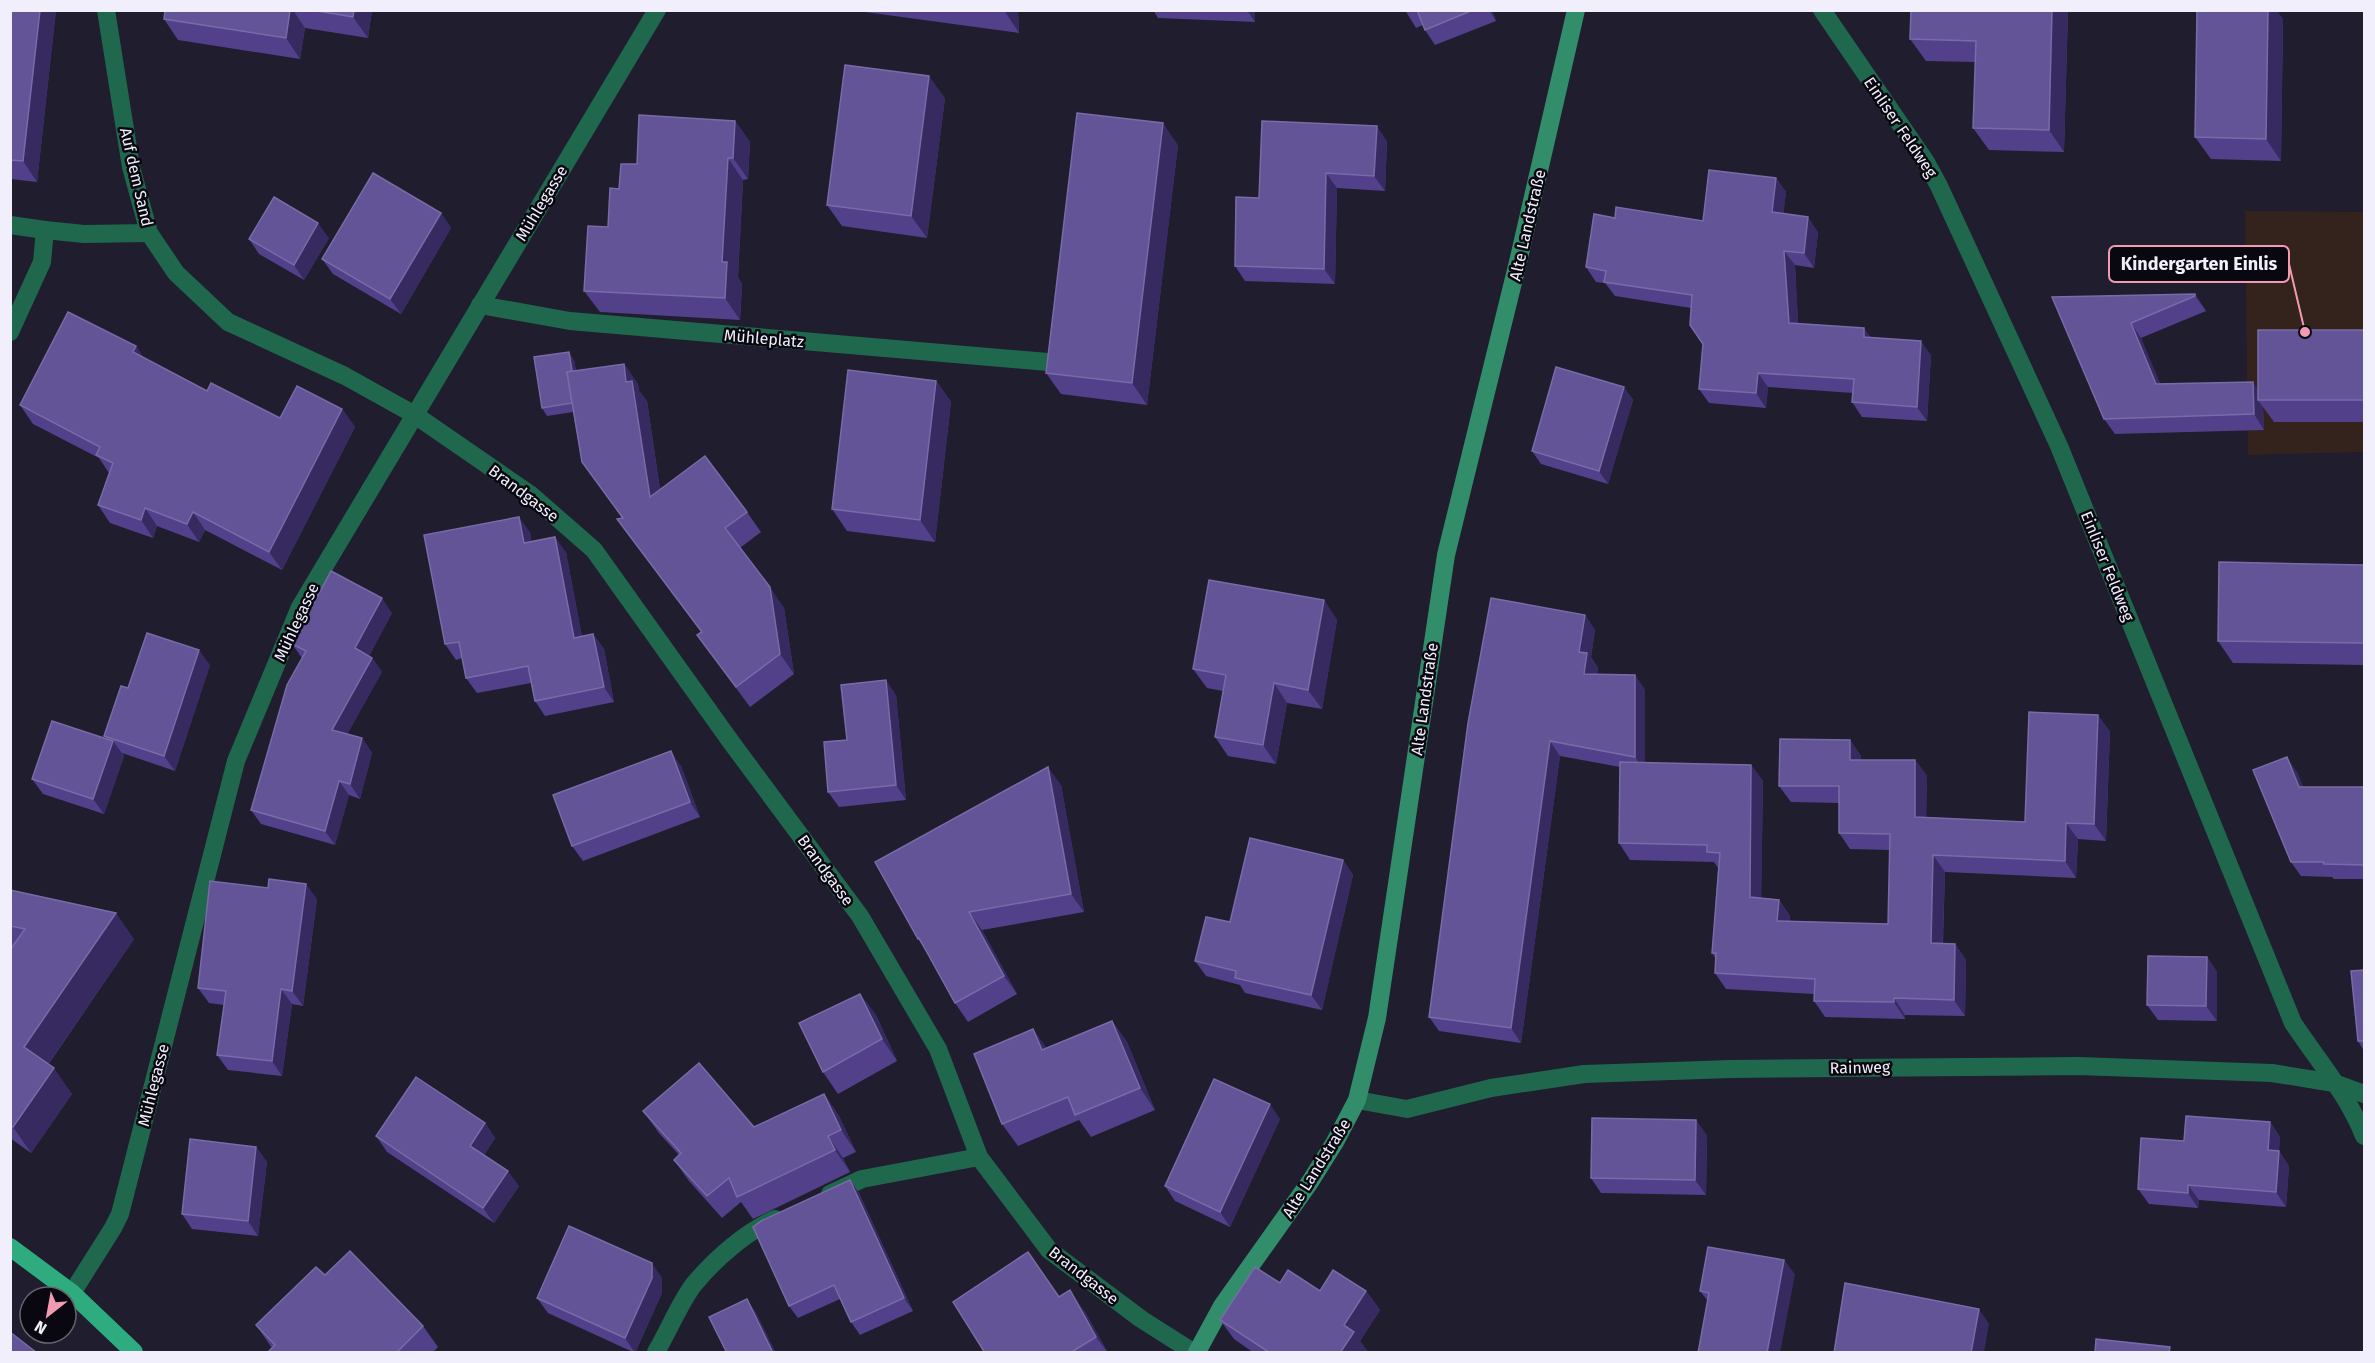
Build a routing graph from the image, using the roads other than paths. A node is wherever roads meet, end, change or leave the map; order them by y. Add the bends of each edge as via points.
1 (106, 10) edge
2 (657, 10) edge
3 (1576, 10) edge
4 (1822, 10) edge
5 (10, 225) edge
6 (45, 230) junction
7 (149, 233) junction
8 (480, 305) junction
9 (10, 333) edge
10 (1048, 362) edge
11 (415, 415) junction
12 (2334, 1083) junction
13 (2364, 1094) edge
14 (1357, 1100) junction
15 (2364, 1136) edge
16 (979, 1157) junction
17 (819, 1199) edge
18 (786, 1214) edge
19 (10, 1247) edge
20 (61, 1285) edge
21 (77, 1285) edge
22 (78, 1299) edge
23 (134, 1353) edge
24 (656, 1353) edge
25 (1195, 1353) edge

1 - 7 street, Auf dem Sand via 131,167
2 - 8 street, Mühlegasse
3 - 14 main road, Alte Landstraße via 1446,555 1377,1018
4 - 12 street, Einliser Feldweg via 1940,186 2059,446 2293,1023
5 - 6 street
6 - 7 street
6 - 9 street via 42,262
7 - 11 street, Auf dem Sand via 176,273 228,322 345,376
8 - 10 street, Mühleplatz via 570,321
8 - 11 street, Mühlegasse
11 - 16 street, Brandgasse via 531,495 594,550 860,916 938,1048
11 - 21 street, Mühlegasse via 300,607 236,761 120,1214
12 - 13 street, Rainweg
12 - 14 street, Rainweg via 2272,1073 2079,1066 1731,1069 1584,1074 1491,1088 1407,1109
12 - 15 street, Einliser Feldweg
14 - 25 main road, Alte Landstraße via 1311,1182 1222,1306
16 - 17 street via 862,1179
16 - 25 street, Brandgasse via 1049,1250 1141,1319
18 - 24 street via 764,1224 727,1252 694,1284
19 - 20 main road
22 - 23 main road

